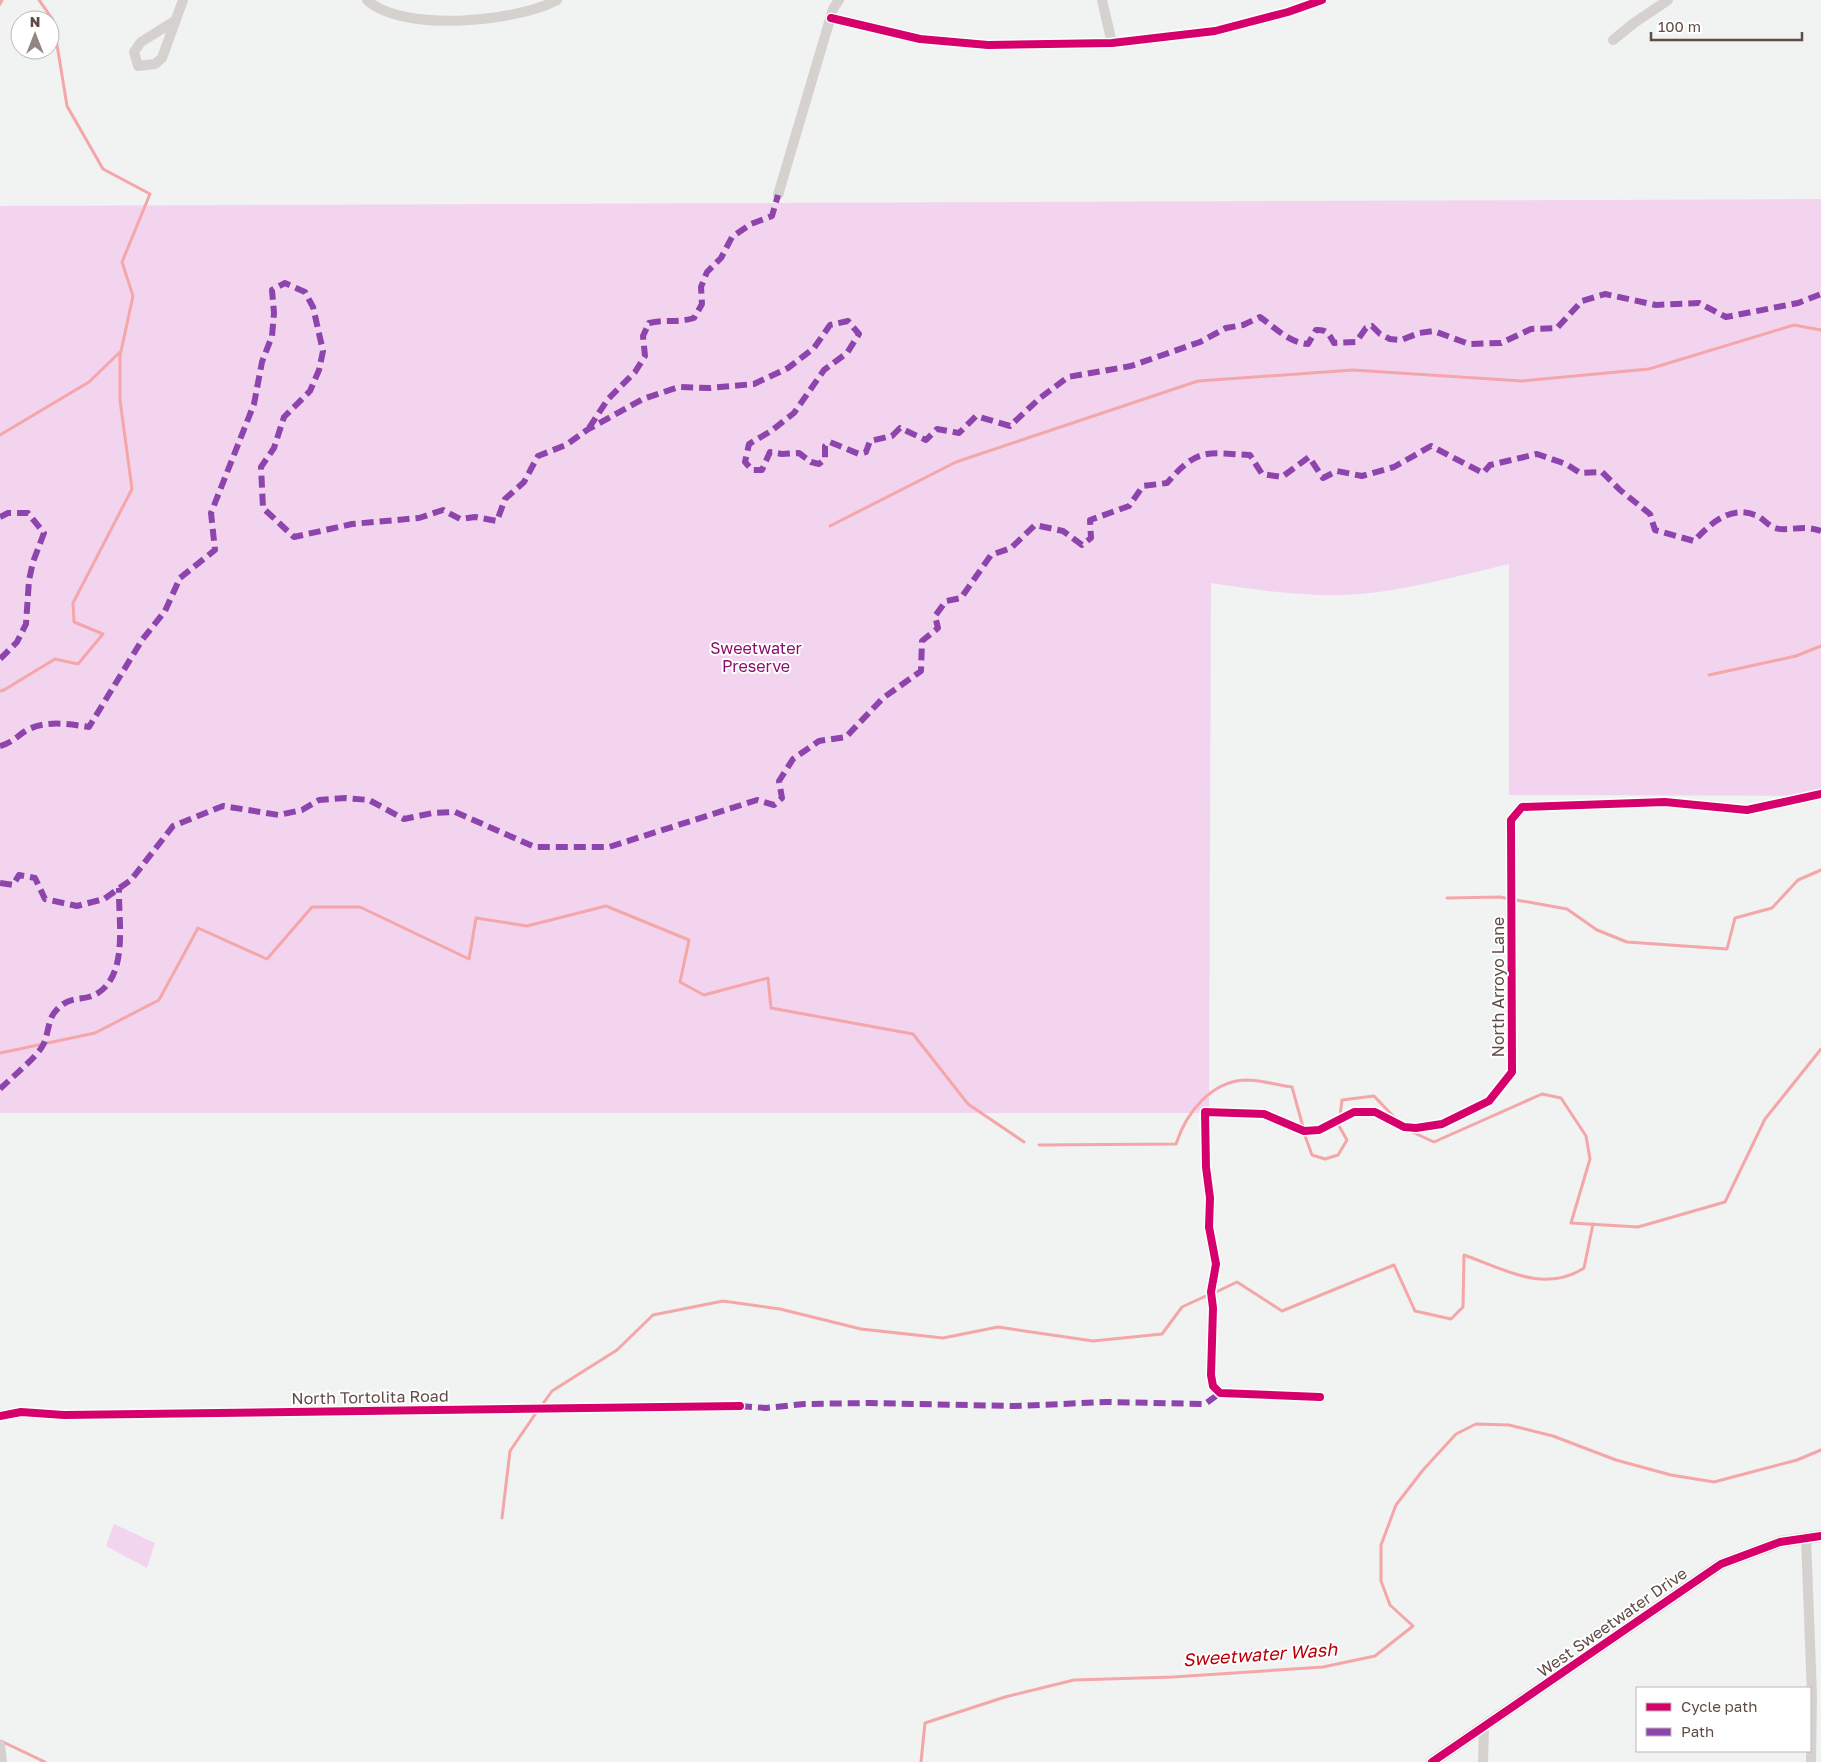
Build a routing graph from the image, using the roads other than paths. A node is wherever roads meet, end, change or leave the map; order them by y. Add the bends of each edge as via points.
1 (183, 0) edge
2 (368, 0) edge
3 (557, 0) edge
4 (1102, 0) edge
5 (1322, 0) edge
6 (1668, 0) edge
7 (834, 7) edge
8 (173, 22) junction
9 (1614, 40) dead end
10 (1112, 43) junction
11 (778, 195) dead end
12 (1821, 794) edge
13 (1320, 1397) dead end
14 (740, 1406) dead end
15 (0, 1416) edge
16 (1821, 1536) edge
17 (1806, 1538) junction
18 (1484, 1727) junction
19 (0, 1745) edge
20 (1811, 1761) edge
21 (2, 1762) edge
22 (1432, 1762) edge
23 (1484, 1762) edge

1 - 8 street
2 - 3 street via 378,10 410,18 488,20 518,15
4 - 10 street
5 - 10 street via 1215,31
6 - 9 street
7 - 10 street via 920,39 988,45
7 - 11 street
8 - 8 street via 141,42 134,52 138,66 154,64 162,58
12 - 13 street, North Arroyo Lane via 1747,810 1665,802 1522,808 1511,820 1512,1072 1489,1101 1442,1124 1416,1128 1404,1127 1375,1112 1354,1112 1319,1130 1304,1131 1264,1114 1205,1112 1209,1227 1216,1264 1211,1292 1213,1386 1220,1393
14 - 15 street, North Tortolita Road via 64,1415 21,1412
16 - 17 street, West Sweetwater Drive
17 - 18 street, West Sweetwater Drive via 1780,1542 1721,1564
17 - 20 street
18 - 22 street, West Sweetwater Drive
18 - 23 street
19 - 21 street

